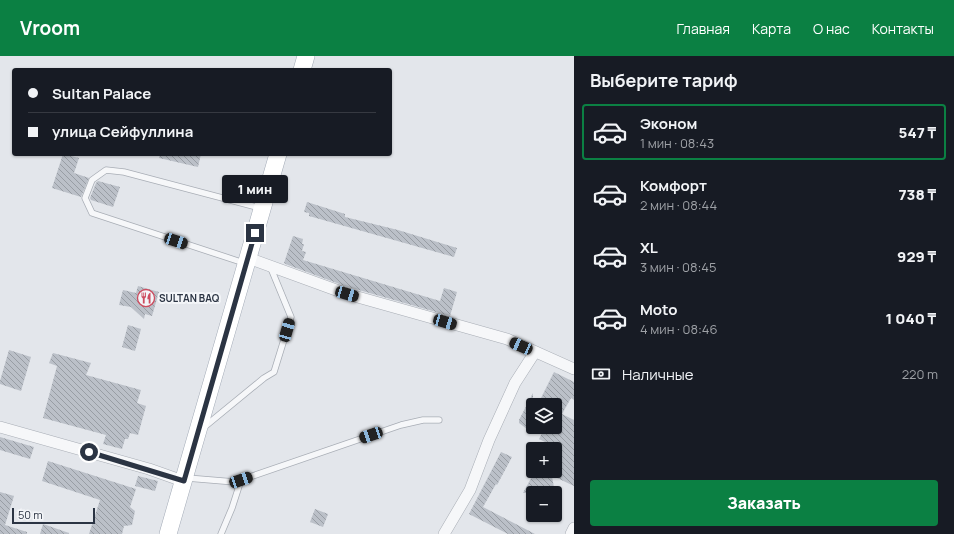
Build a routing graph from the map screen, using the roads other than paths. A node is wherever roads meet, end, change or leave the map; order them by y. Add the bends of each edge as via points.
1 (306, 56) edge
2 (303, 68) edge
3 (277, 156) edge
4 (262, 208) junction
5 (247, 261) junction
6 (270, 266) junction
7 (535, 352) junction
8 (574, 369) edge
9 (439, 420) dead end
10 (0, 427) edge
11 (197, 434) junction
12 (184, 479) junction
13 (241, 480) junction
14 (574, 528) edge
15 (168, 534) edge
16 (222, 534) edge
17 (444, 534) edge
18 (571, 534) edge

1 - 2 main road
3 - 4 main road
4 - 5 main road
4 - 5 lane via 124,172 106,170 92,180 85,198 92,213
5 - 6 street
5 - 11 main road
6 - 7 street via 347,294 507,339
6 - 11 lane via 291,317 274,372
7 - 8 street
7 - 17 street via 515,383 470,490
9 - 13 lane via 423,420 401,425
10 - 12 street
11 - 12 main road
12 - 13 lane via 235,482
12 - 15 main road
13 - 16 lane
14 - 18 street

